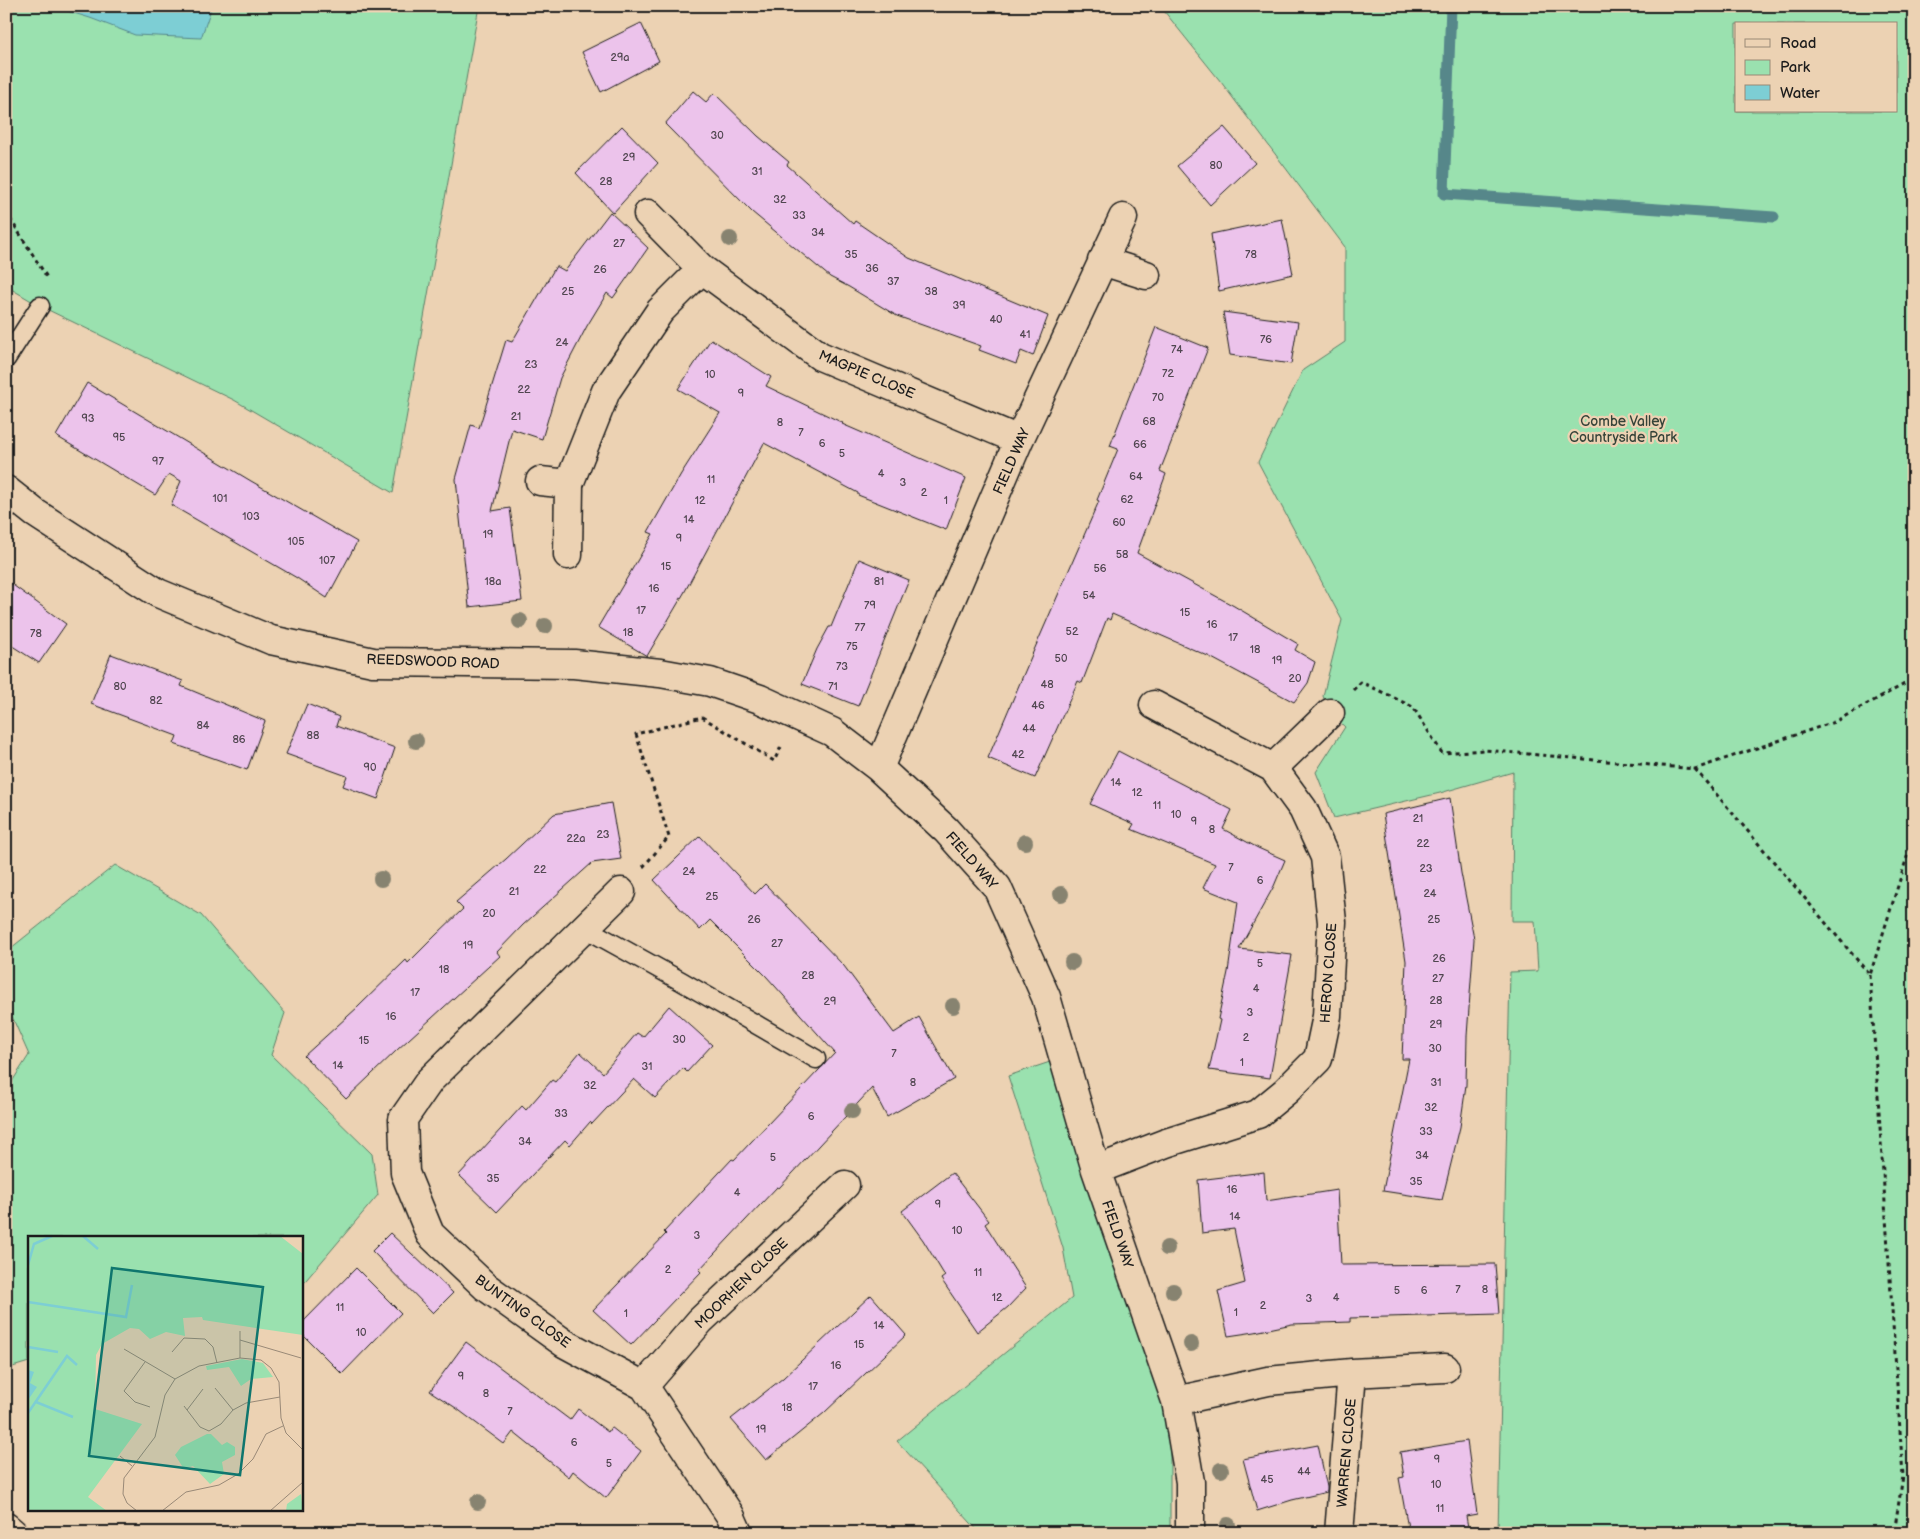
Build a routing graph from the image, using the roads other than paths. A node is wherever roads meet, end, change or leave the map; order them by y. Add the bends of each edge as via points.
1 (648, 214) dead end
2 (1123, 218) dead end
3 (1102, 261) junction
4 (702, 269) junction
5 (1146, 275) dead end
6 (40, 306) road end
7 (6, 360) edge
8 (1019, 440) junction
9 (540, 481) dead end
10 (570, 484) junction
11 (6, 490) edge
12 (568, 555) dead end
13 (1154, 705) dead end
14 (1330, 713) road end
15 (879, 768) junction
16 (1273, 768) junction
17 (621, 892) road end
18 (585, 928) junction
19 (816, 1059) dead end
20 (1096, 1170) junction
21 (845, 1185) dead end
22 (1445, 1368) dead end
23 (1352, 1373) junction
24 (644, 1386) junction
25 (1176, 1401) junction
26 (6, 1527) edge
27 (13, 1533) edge
28 (738, 1533) edge
29 (1190, 1533) edge
30 (1339, 1533) edge

1 - 4 street, MAGPIE CLOSE
2 - 3 street, FIELD WAY
3 - 5 street
3 - 8 street, FIELD WAY
4 - 8 street, MAGPIE CLOSE via 820,356
4 - 10 street via 660,311 606,391
6 - 7 lane
8 - 15 street, FIELD WAY
9 - 10 street
10 - 12 street
11 - 15 street, REEDSWOOD ROAD via 35,513 158,592 270,640 373,662 574,664 710,682 760,699 832,732
13 - 16 street, HERON CLOSE
14 - 16 street
15 - 20 street, FIELD WAY via 946,830 997,887 1046,997
16 - 20 street, HERON CLOSE via 1303,809 1325,857 1332,922 1327,1016 1318,1059 1258,1114 1166,1143
17 - 18 street, BUNTING CLOSE
18 - 19 lane
18 - 24 street, BUNTING CLOSE via 430,1080 403,1118 405,1172 430,1234 486,1287 564,1343
20 - 25 street, FIELD WAY
21 - 24 street, MOORHEN CLOSE via 700,1320
22 - 23 street
23 - 25 street via 1268,1381
23 - 30 street, WARREN CLOSE
24 - 28 street, BUNTING CLOSE via 730,1515
25 - 29 street, FIELD WAY via 1190,1482
26 - 27 street

